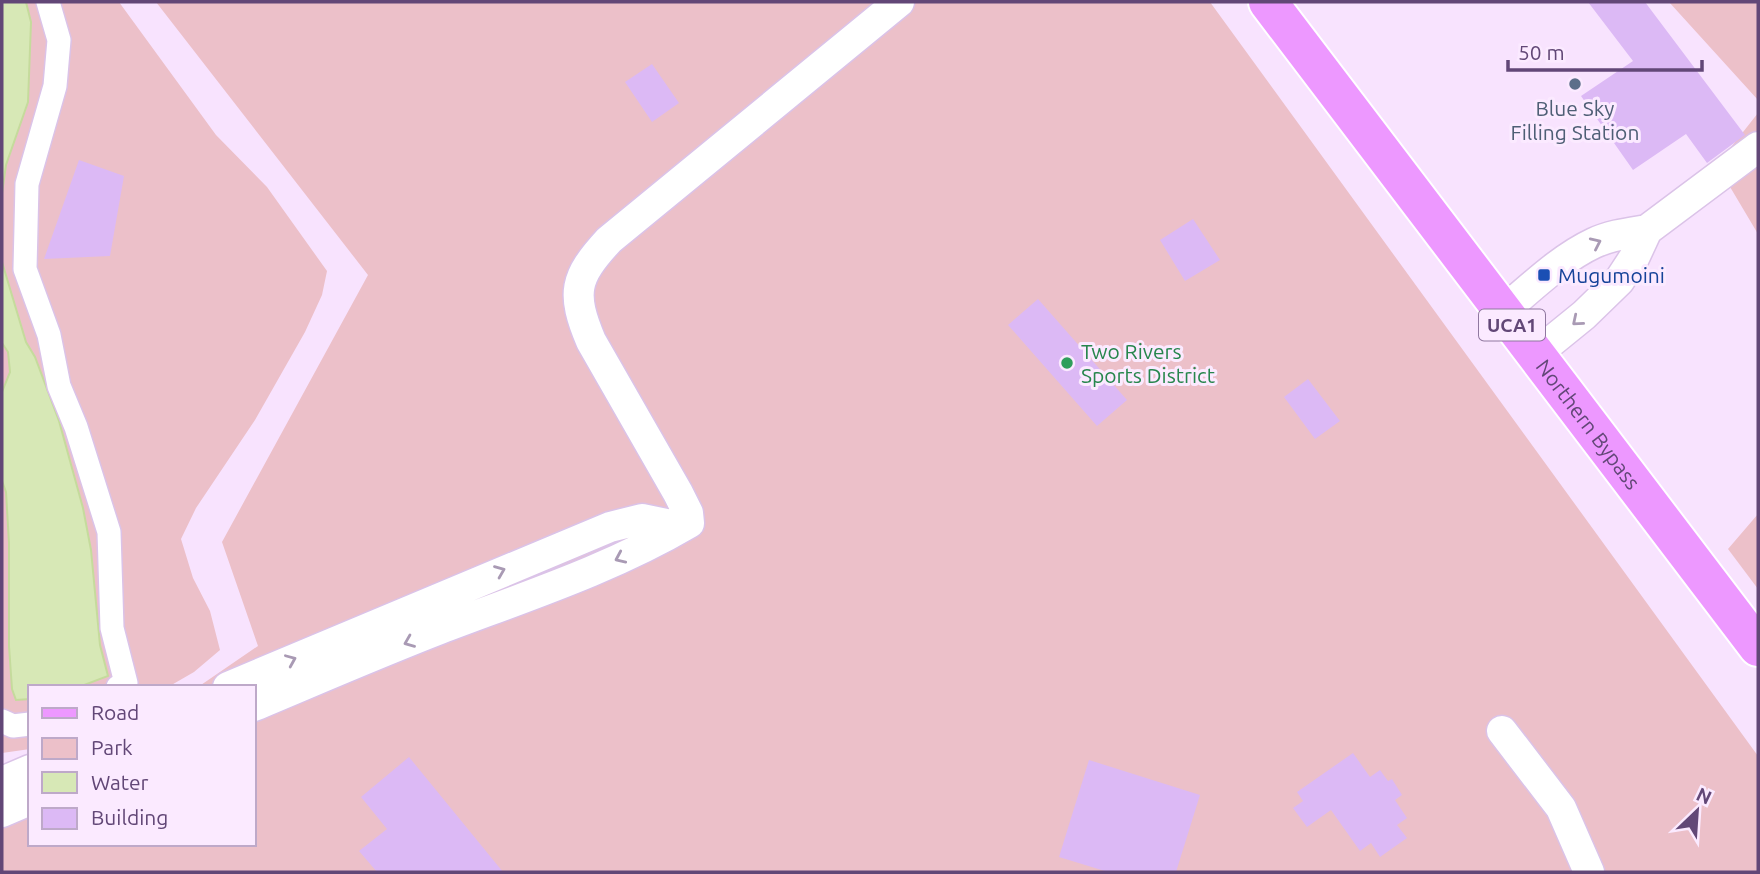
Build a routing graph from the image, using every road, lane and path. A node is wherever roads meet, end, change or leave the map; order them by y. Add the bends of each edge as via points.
1 (48, 2) edge
2 (899, 2) edge
3 (1268, 2) edge
4 (1758, 147) edge
5 (1647, 230) junction
6 (1502, 313) junction
7 (1536, 354) junction
8 (681, 527) junction
9 (1758, 647) edge
10 (122, 685) edge
11 (233, 685) edge
12 (256, 705) edge
13 (2, 721) edge
14 (28, 724) edge
15 (1502, 731) dead end
16 (28, 771) edge
17 (2, 782) edge
18 (28, 801) edge
19 (2, 812) edge
20 (1590, 872) edge

1 - 10 street via 59,40 55,86 27,184 26,269 49,335 59,386 109,533 112,628 127,683
2 - 8 street via 619,231 591,260 582,278 577,296 583,323 687,510 689,523
3 - 6 main road, Northern Bypass / UCA1
4 - 5 street
6 -> 5 street via 1594,243
5 -> 7 street via 1619,281
6 - 7 main road, Northern Bypass / UCA1
7 - 9 main road, Northern Bypass / UCA1
11 -> 8 street via 610,527 642,519
8 -> 12 street via 567,582
13 - 14 street via 13,726
15 - 20 street via 1561,808
16 - 17 street
18 - 19 street

